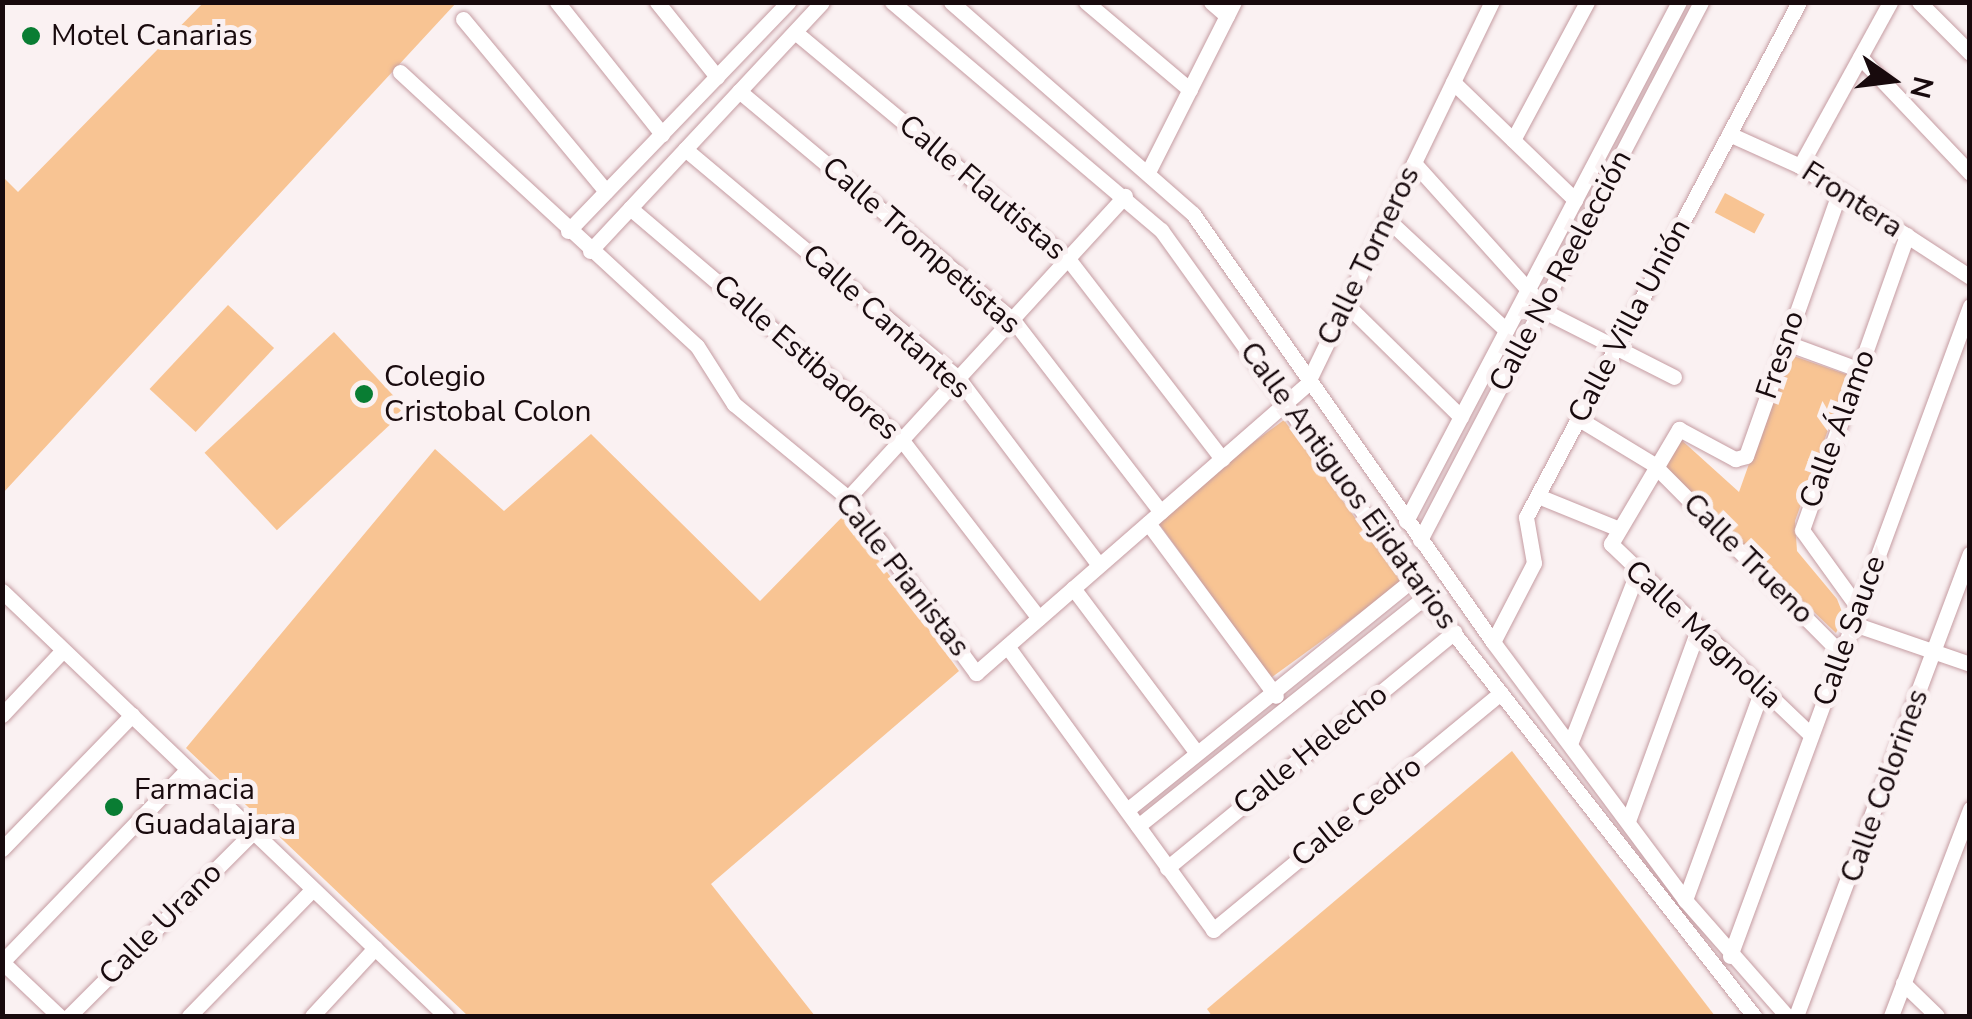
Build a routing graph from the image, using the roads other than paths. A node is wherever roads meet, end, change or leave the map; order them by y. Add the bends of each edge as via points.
1 (557, 2) edge
2 (657, 2) edge
3 (762, 2) edge
4 (788, 2) edge
5 (822, 2) edge
6 (892, 2) edge
7 (951, 2) edge
8 (1086, 2) edge
9 (1211, 2) edge
10 (1492, 2) edge
11 (1588, 2) edge
12 (1679, 2) edge
13 (1701, 2) edge
14 (1799, 2) edge
15 (1890, 2) edge
16 (1919, 2) edge
17 (1230, 9) edge
18 (774, 18) junction
19 (462, 19) dead end
20 (795, 32) junction
21 (1970, 53) edge
22 (1860, 57) junction
23 (400, 72) dead end
24 (717, 76) junction
25 (1453, 82) junction
26 (1190, 90) junction
27 (739, 91) junction
28 (662, 134) junction
29 (1729, 134) junction
30 (1513, 140) junction
31 (685, 149) junction
32 (1414, 163) junction
33 (1800, 166) junction
34 (1149, 170) junction
35 (1970, 173) edge
36 (606, 192) junction
37 (1840, 192) junction
38 (1126, 196) junction
39 (1575, 200) junction
40 (630, 208) junction
41 (1387, 218) junction
42 (568, 230) junction
43 (1906, 235) junction
44 (590, 251) junction
45 (1069, 260) junction
46 (1970, 277) edge
47 (1530, 285) junction
48 (1346, 304) junction
49 (1970, 306) edge
50 (1543, 307) junction
51 (1012, 320) junction
52 (1506, 330) junction
53 (1784, 342) junction
54 (1616, 348) junction
55 (1860, 370) junction
56 (1674, 377) dead end
57 (958, 378) junction
58 (1307, 384) junction
59 (1287, 402) junction
60 (1461, 417) junction
61 (1578, 418) junction
62 (901, 439) junction
63 (1222, 458) junction
64 (1654, 464) junction
65 (1538, 496) junction
66 (848, 498) junction
67 (1161, 512) junction
68 (1406, 521) junction
69 (1148, 523) junction
70 (1617, 528) junction
71 (1420, 540) junction
72 (1970, 554) edge
73 (1099, 565) junction
74 (1636, 576) junction
75 (1412, 580) junction
76 (1073, 588) junction
77 (2, 591) edge
78 (1426, 596) junction
79 (1857, 616) junction
80 (1040, 618) junction
81 (1454, 632) junction
82 (1696, 632) junction
83 (1493, 642) junction
84 (1008, 646) junction
85 (63, 650) junction
86 (1934, 651) junction
87 (1842, 654) junction
88 (1970, 664) edge
89 (976, 673) joint
90 (1273, 691) junction
91 (1761, 692) junction
92 (1501, 693) junction
93 (1284, 707) junction
94 (2, 715) edge
95 (132, 716) junction
96 (1811, 735) junction
97 (1570, 744) junction
98 (1197, 752) junction
99 (187, 770) junction
100 (1127, 810) junction
101 (1970, 810) edge
102 (1628, 821) junction
103 (1138, 826) junction
104 (253, 832) junction
105 (2, 849) edge
106 (1167, 868) junction
107 (313, 889) junction
108 (1686, 900) junction
109 (375, 948) junction
110 (1730, 956) junction
111 (2, 962) edge
112 (1903, 983) junction
113 (1776, 1010) edge
114 (438, 1014) edge
115 (1749, 1015) edge
116 (59, 1016) edge
117 (69, 1016) edge
118 (190, 1016) edge
119 (312, 1016) edge
120 (1796, 1016) edge
121 (1891, 1016) edge
122 (1938, 1016) edge

1 - 28 street
2 - 24 street
3 - 18 street
4 - 18 street
5 - 20 street
6 - 38 street, Calle Antiguos Ejidatarios
7 - 34 street, Calle Antiguos Ejidatarios
8 - 26 street
9 - 17 street
10 - 25 street, Calle Torneros
11 - 30 street
12 - 39 street, Calle No Reelección
13 - 50 street, Calle No Reelección
14 - 29 street, Calle Villa Unión
15 - 22 street
16 - 21 street
17 - 26 street
18 - 24 street
19 - 36 street
20 - 27 street
20 - 45 street, Calle Flautistas
22 - 33 street
22 - 35 street
23 - 42 street, Calle Pianistas
24 - 28 street
25 - 30 street
25 - 32 street, Calle Torneros
26 - 34 street
27 - 31 street
27 - 51 street, Calle Trompetistas
28 - 36 street
29 - 33 street, Frontera
29 - 54 street, Calle Villa Unión
30 - 39 street
31 - 40 street
31 - 57 street, Calle Cantantes
32 - 41 street, Calle Torneros
32 - 47 street
33 - 37 street, Frontera
34 - 58 street, Calle Antiguos Ejidatarios via 1192,214
36 - 42 street
37 - 43 street, Frontera
37 - 53 street, Fresno
38 - 45 street
38 - 59 street, Calle Antiguos Ejidatarios via 1162,230
39 - 47 street, Calle No Reelección
40 - 44 street
40 - 62 street, Calle Estibadores
41 - 48 street, Calle Torneros
41 - 52 street
42 - 44 street, Calle Pianistas
43 - 46 street, Frontera
43 - 55 street, Calle Álamo
44 - 66 street, Calle Pianistas via 703,353 734,404
45 - 51 street
45 - 63 street, Calle Flautistas
47 - 50 street
47 - 52 street, Calle No Reelección
48 - 58 street, Calle Torneros
48 - 60 street
49 - 79 street, Calle Sauce
50 - 54 street
50 - 71 street, Calle No Reelección
51 - 57 street
51 - 67 street, Calle Trompetistas
52 - 60 street, Calle No Reelección
53 - 55 street
53 - 64 street, Fresno via 1746,456 1729,457 1679,430
54 - 56 street
54 - 61 street, Calle Villa Unión
55 - 79 street, Calle Álamo via 1802,530
57 - 62 street
57 - 73 street, Calle Cantantes
58 - 59 street, Calle Torneros
58 - 68 street, Calle Antiguos Ejidatarios
59 - 63 street, Calle Torneros
59 - 75 street, Calle Antiguos Ejidatarios
60 - 68 street, Calle No Reelección
61 - 64 street, Calle Trueno
61 - 65 street, Calle Villa Unión
62 - 66 street
62 - 80 street, Calle Estibadores
63 - 67 street, Calle Torneros
64 - 70 street
64 - 87 street, Calle Trueno
65 - 70 street
65 - 83 street, Calle Villa Unión via 1523,524 1534,563
66 - 89 street, Calle Pianistas
67 - 69 street, Calle Torneros
68 - 71 street, Calle Antiguos Ejidatarios
69 - 73 street, Calle Torneros
69 - 90 street
70 - 74 street, Calle Magnolia via 1612,548
71 - 83 street, Calle Antiguos Ejidatarios
72 - 86 street, Calle Colorines
73 - 76 street, Calle Torneros
74 - 82 street, Calle Magnolia
74 - 97 street
75 - 78 street, Calle Antiguos Ejidatarios
75 - 90 street
76 - 80 street, Calle Torneros
76 - 98 street
77 - 85 street
78 - 81 street, Calle Antiguos Ejidatarios
78 - 93 street
79 - 86 street
79 - 87 street, Calle Sauce
80 - 84 street, Calle Torneros
81 - 92 street, Calle Antiguos Ejidatarios
81 - 106 street, Calle Helecho
82 - 91 street, Calle Magnolia
82 - 102 street
83 - 97 street, Calle Antiguos Ejidatarios
84 - 89 street, Calle Torneros
84 - 100 street
85 - 94 street
85 - 95 street
86 - 88 street
86 - 120 street, Calle Colorines
87 - 96 street, Calle Sauce
90 - 93 street
90 - 98 street
91 - 96 street, Calle Magnolia
91 - 108 street
92 - 106 street, Calle Cedro via 1213,930
92 - 115 street, Calle Antiguos Ejidatarios
93 - 103 street
95 - 99 street
95 - 105 street
96 - 110 street, Calle Sauce
97 - 102 street, Calle Antiguos Ejidatarios
98 - 100 street
99 - 104 street
99 - 111 street
100 - 103 street
101 - 112 street
102 - 108 street, Calle Antiguos Ejidatarios
103 - 106 street
104 - 107 street
104 - 117 street, Calle Urano
107 - 109 street
107 - 118 street
108 - 110 street, Calle Antiguos Ejidatarios
109 - 114 street
109 - 119 street
110 - 113 street, Calle Antiguos Ejidatarios
111 - 116 street
112 - 121 street
112 - 122 street
113 - 115 street

